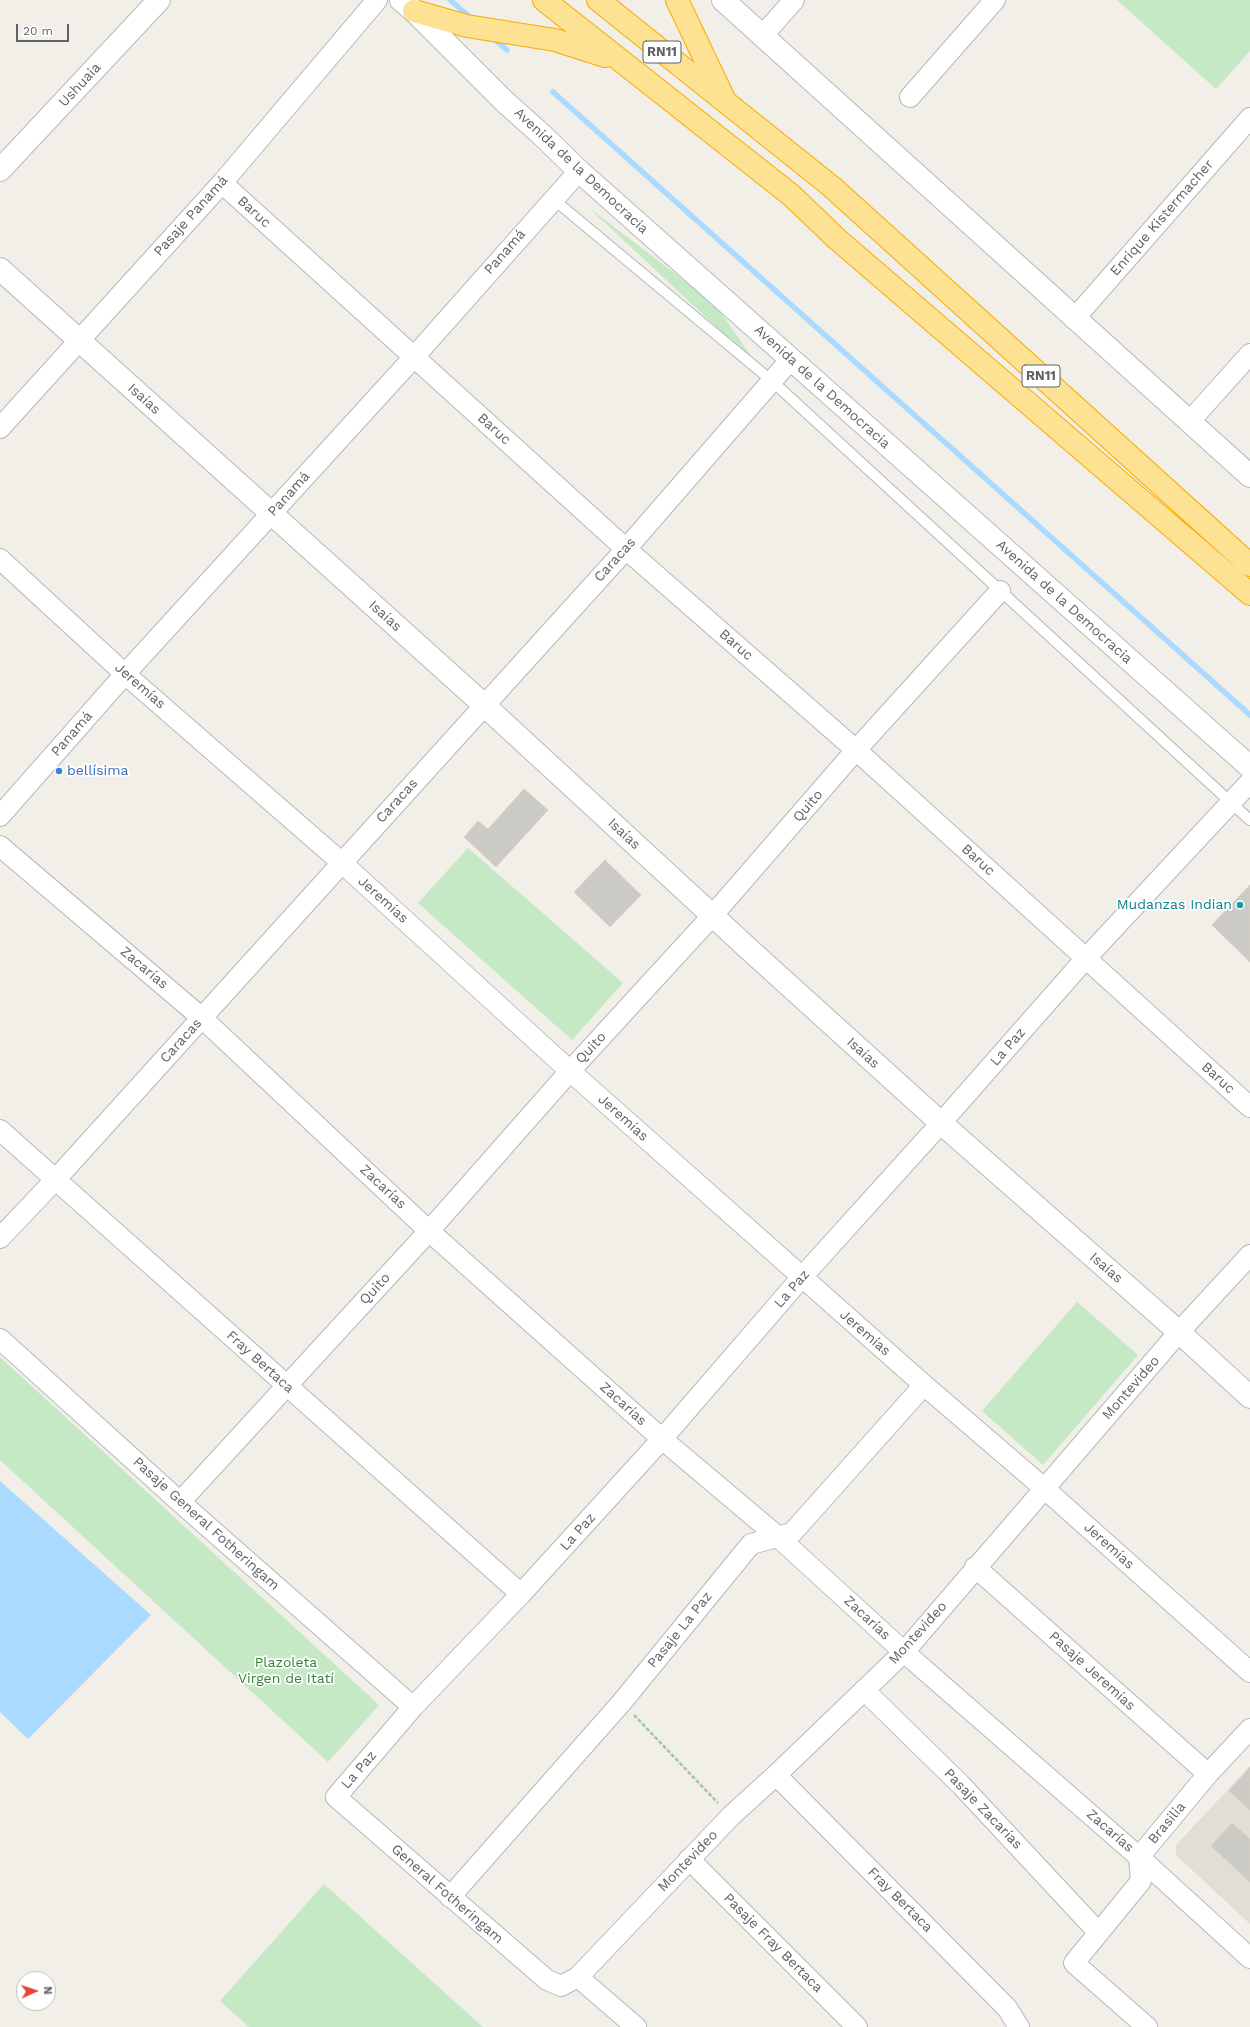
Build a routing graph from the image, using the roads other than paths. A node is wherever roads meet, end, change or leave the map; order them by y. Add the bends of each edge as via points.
1 (159, 0) edge
2 (377, 0) edge
3 (544, 0) edge
4 (598, 0) edge
5 (677, 0) edge
6 (723, 0) edge
7 (794, 0) edge
8 (995, 0) edge
9 (408, 6) edge
10 (763, 35) junction
11 (619, 60) junction
12 (910, 97) dead end
13 (727, 104) junction
14 (1250, 118) edge
15 (0, 170) edge
16 (578, 171) junction
17 (222, 183) junction
18 (552, 198) junction
19 (0, 269) edge
20 (1074, 318) junction
21 (79, 340) junction
22 (1250, 354) edge
23 (414, 357) junction
24 (791, 360) junction
25 (772, 381) junction
26 (1190, 421) junction
27 (0, 428) edge
28 (1250, 476) edge
29 (271, 514) junction
30 (626, 549) junction
31 (0, 559) edge
32 (1250, 564) edge
33 (1000, 591) junction
34 (1250, 594) edge
35 (125, 674) junction
36 (484, 705) junction
37 (856, 750) junction
38 (1250, 767) edge
39 (1250, 782) edge
40 (1231, 803) junction
41 (0, 816) edge
42 (1250, 820) edge
43 (0, 846) edge
44 (341, 862) junction
45 (712, 916) junction
46 (1087, 958) junction
47 (202, 1018) junction
48 (570, 1071) junction
49 (1250, 1107) edge
50 (941, 1123) junction
51 (0, 1130) edge
52 (56, 1179) junction
53 (429, 1231) junction
54 (0, 1238) edge
55 (1250, 1255) edge
56 (802, 1277) junction
57 (1179, 1332) junction
58 (0, 1339) edge
59 (924, 1385) junction
60 (286, 1386) junction
61 (1250, 1397) edge
62 (662, 1439) junction
63 (1045, 1489) junction
64 (180, 1502) junction
65 (777, 1536) junction
66 (975, 1567) junction
67 (521, 1594) junction
68 (904, 1652) junction
69 (1250, 1672) edge
70 (864, 1690) junction
71 (413, 1707) junction
72 (1250, 1729) edge
73 (1208, 1774) junction
74 (776, 1775) junction
75 (336, 1797) joint
76 (1140, 1857) junction
77 (689, 1859) junction
78 (450, 1897) junction
79 (1098, 1932) junction
80 (1250, 1958) edge
81 (570, 1982) junction
82 (636, 2027) edge
83 (857, 2027) edge
84 (1019, 2027) edge
85 (1147, 2027) edge

1 - 15 street, Ushuaia
2 - 17 street, Pasaje Panamá
3 - 11 highway
4 - 13 highway, RN11
5 - 13 highway
6 - 10 street
7 - 10 street
8 - 12 street
9 - 11 highway via 467,26 555,40
9 - 16 street, Avenida de la Democracia
10 - 20 street
11 - 34 highway via 791,195 837,239
13 - 32 highway, RN11 via 832,187
14 - 20 street, Enrique Kistermacher
16 - 18 street, Panamá
16 - 24 street, Avenida de la Democracia
17 - 21 street, Pasaje Panamá
17 - 23 street, Baruc
18 - 23 street, Panamá
18 - 25 lane
19 - 21 street, Isaías
20 - 26 street
21 - 27 street, Pasaje Panamá
21 - 29 street, Isaías
22 - 26 street
23 - 29 street, Panamá
23 - 30 street, Baruc
24 - 25 street, Caracas
24 - 38 street, Avenida de la Democracia
25 - 30 street, Caracas
25 - 33 lane
26 - 28 street
29 - 35 street, Panamá
29 - 36 street, Isaías
30 - 36 street, Caracas
30 - 37 street, Baruc
31 - 35 street, Jeremías
33 - 37 street, Quito
33 - 40 lane
35 - 41 street, Panamá
35 - 44 street, Jeremías
36 - 44 street, Caracas
36 - 45 street, Isaías
37 - 45 street, Quito
37 - 46 street, Baruc
39 - 40 street, La Paz
40 - 42 lane
40 - 46 street, La Paz
43 - 47 street, Zacarías
44 - 47 street, Caracas
44 - 48 street, Jeremías
45 - 48 street, Quito
45 - 50 street, Isaías
46 - 49 street, Baruc
46 - 50 street, La Paz
47 - 52 street, Caracas
47 - 53 street, Zacarías
48 - 53 street, Quito
48 - 56 street, Jeremías
50 - 56 street, La Paz
50 - 57 street, Isaías
51 - 52 street, Fray Bertaca
52 - 54 street, Caracas
52 - 60 street, Fray Bertaca
53 - 60 street, Quito
53 - 62 street, Zacarías
55 - 57 street, Montevideo
56 - 59 street, Jeremías
56 - 62 street, La Paz
57 - 61 street, Isaías
57 - 63 street, Montevideo
58 - 64 street, Pasaje General Fotheringam
59 - 63 street, Jeremías
59 - 65 street, Pasaje La Paz via 792,1533
60 - 64 street, Quito
60 - 67 street, Fray Bertaca
62 - 65 street, Zacarías
62 - 67 street, La Paz
63 - 66 street, Montevideo
63 - 69 street, Jeremías
64 - 71 street, Pasaje General Fotheringam
65 - 68 street, Zacarías
65 - 78 street, Pasaje La Paz via 751,1544 622,1702
66 - 68 street, Montevideo
66 - 73 street, Pasaje Jeremías
67 - 71 street, La Paz
68 - 70 street, Montevideo
68 - 76 street, Zacarías
70 - 74 street, Montevideo
70 - 79 street, Pasaje Zacarías via 961,1785
71 - 75 street, La Paz
72 - 73 street, Brasilia
73 - 76 street, Brasilia
74 - 77 street, Montevideo
74 - 84 street, Fray Bertaca via 1007,2008
75 - 78 street, General Fotheringam
76 - 79 street, Brasilia via 1141,1881
76 - 80 street, Zacarías
77 - 81 street, Montevideo
77 - 83 street, Pasaje Fray Bertaca
78 - 81 street, General Fotheringam via 546,1980
79 - 85 street, Brasilia via 1074,1963
81 - 82 street, General Fotheringam

